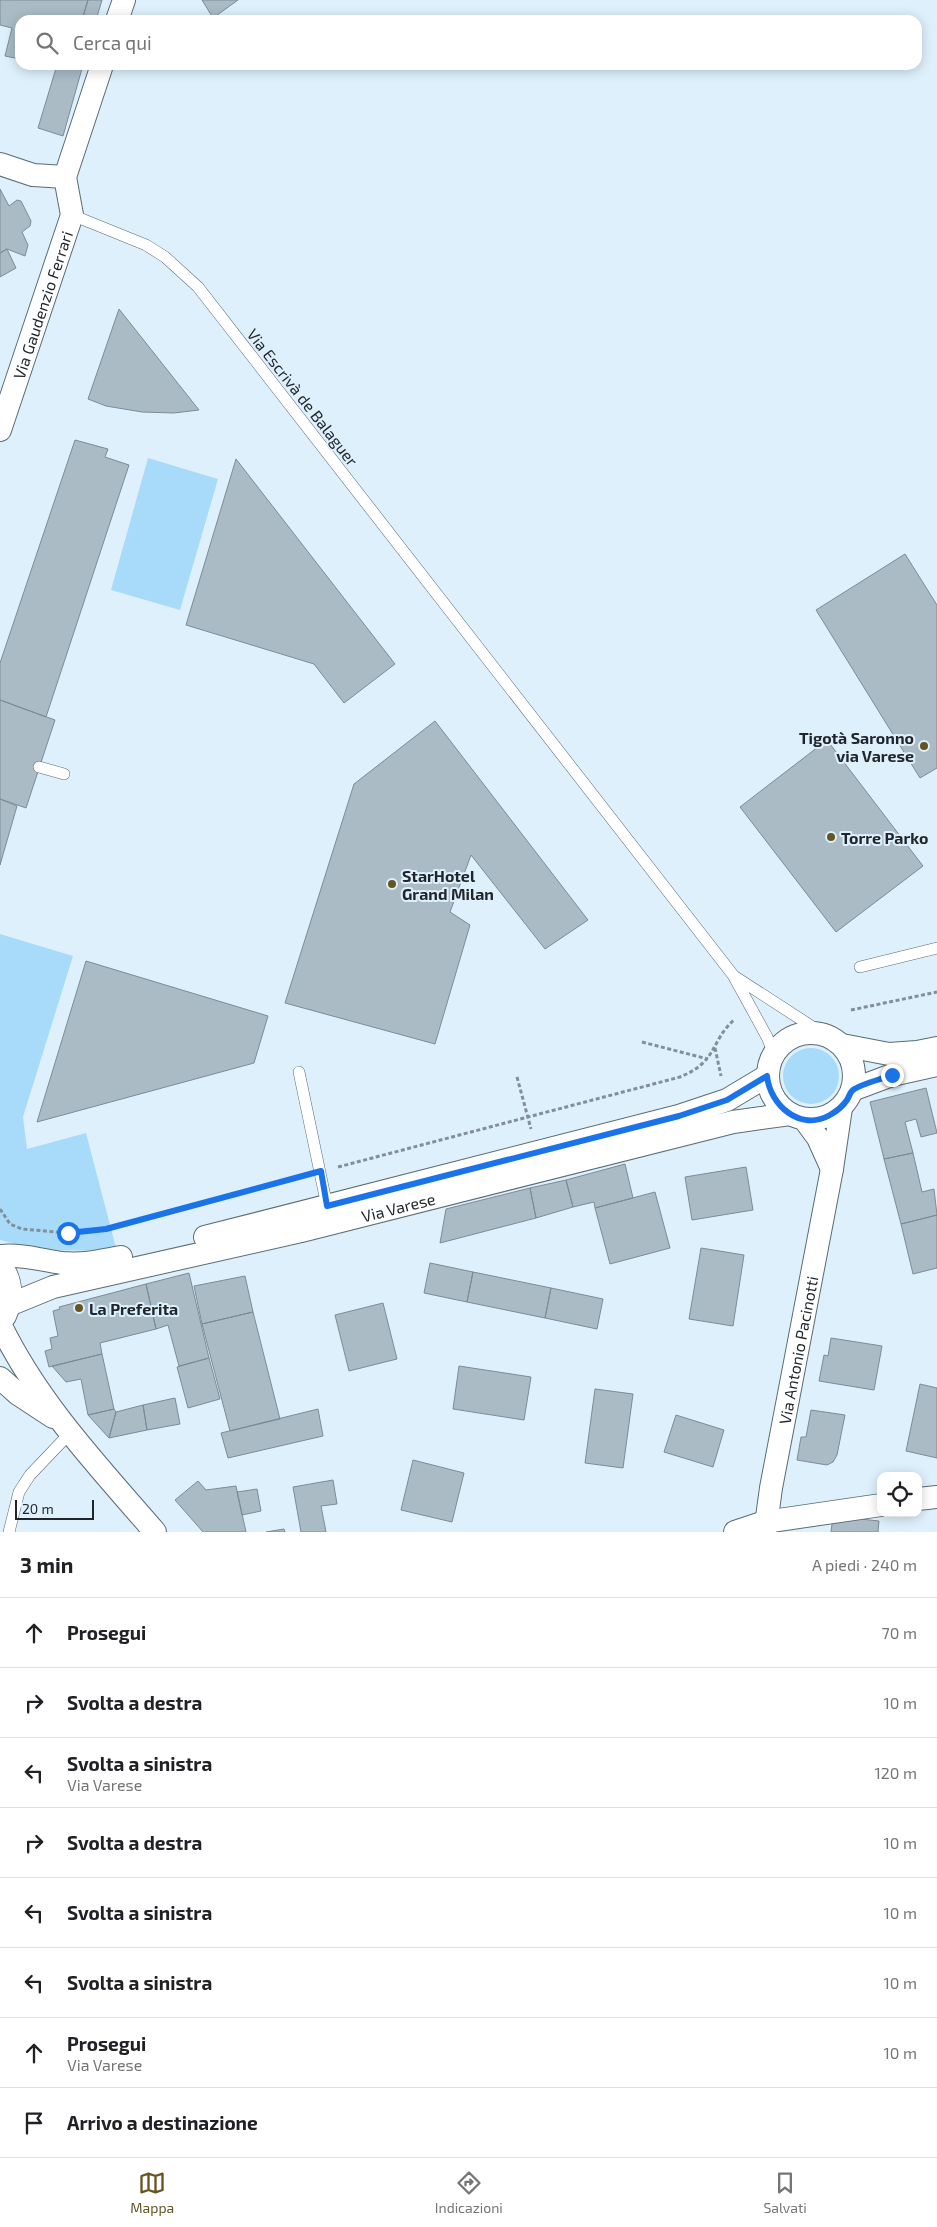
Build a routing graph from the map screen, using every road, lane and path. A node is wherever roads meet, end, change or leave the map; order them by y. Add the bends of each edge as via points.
1 (124, 0) edge
2 (119, 15) edge
3 (100, 70) edge
4 (0, 164) edge
5 (65, 177) junction
6 (72, 215) junction
7 (0, 430) edge
8 (40, 767) dead end
9 (64, 774) dead end
10 (937, 948) edge
11 (860, 967) dead end
12 (733, 975) junction
13 (937, 992) edge
14 (851, 1010) dead end
15 (739, 1016) dead end
16 (833, 1040) junction
17 (642, 1042) dead end
18 (715, 1048) junction
19 (937, 1048) edge
20 (774, 1054) junction
21 (708, 1060) junction
22 (937, 1064) edge
23 (299, 1072) dead end
24 (767, 1076) junction
25 (517, 1077) dead end
26 (722, 1080) dead end
27 (846, 1099) junction
28 (528, 1117) junction
29 (797, 1117) junction
30 (832, 1168) junction
31 (321, 1171) junction
32 (327, 1206) junction
33 (0, 1209) edge
34 (0, 1256) edge
35 (0, 1264) edge
36 (3, 1317) edge
37 (0, 1378) edge
38 (65, 1428) junction
39 (937, 1497) edge
40 (922, 1499) edge
41 (877, 1506) edge
42 (765, 1527) edge
43 (9, 1532) edge
44 (155, 1532) edge
45 (735, 1532) edge

1 - 2 street
3 - 5 street
4 - 5 street via 33,175
5 - 6 street, Via Gaudenzio Ferrari
6 - 7 street, Via Gaudenzio Ferrari
6 - 12 lane, Via Escrivà de Balaguer via 165,257 198,288
8 - 9 lane
10 - 11 lane
12 - 16 lane
12 - 20 lane
13 - 14 path
15 - 18 path via 727,1027
16 - 19 street via 890,1054
16 - 20 street via 816,1032 798,1034 779,1046
16 - 27 street via 849,1055 854,1068
17 - 21 path
18 - 21 path
18 - 26 path
20 - 24 street
21 - 28 path via 680,1077
22 - 27 street via 892,1075
23 - 31 lane
24 - 29 street via 776,1102
24 - 32 street, Via Varese via 727,1100 687,1114
25 - 28 path
27 - 29 street via 823,1118
27 - 30 street, Via Antonio Pacinotti
28 - 31 path
29 - 30 street via 818,1138
29 - 36 street, Via Varese via 733,1122 301,1231 53,1287
30 - 42 street, Via Antonio Pacinotti
31 - 32 lane
31 - 33 path via 98,1231 68,1233 22,1229 10,1224
32 - 34 street, Via Varese via 150,1251 81,1264 31,1256
35 - 36 street via 11,1291
36 - 38 street via 12,1348
37 - 38 street
38 - 43 lane via 19,1492
38 - 44 street
39 - 40 street
41 - 42 street
42 - 45 street

